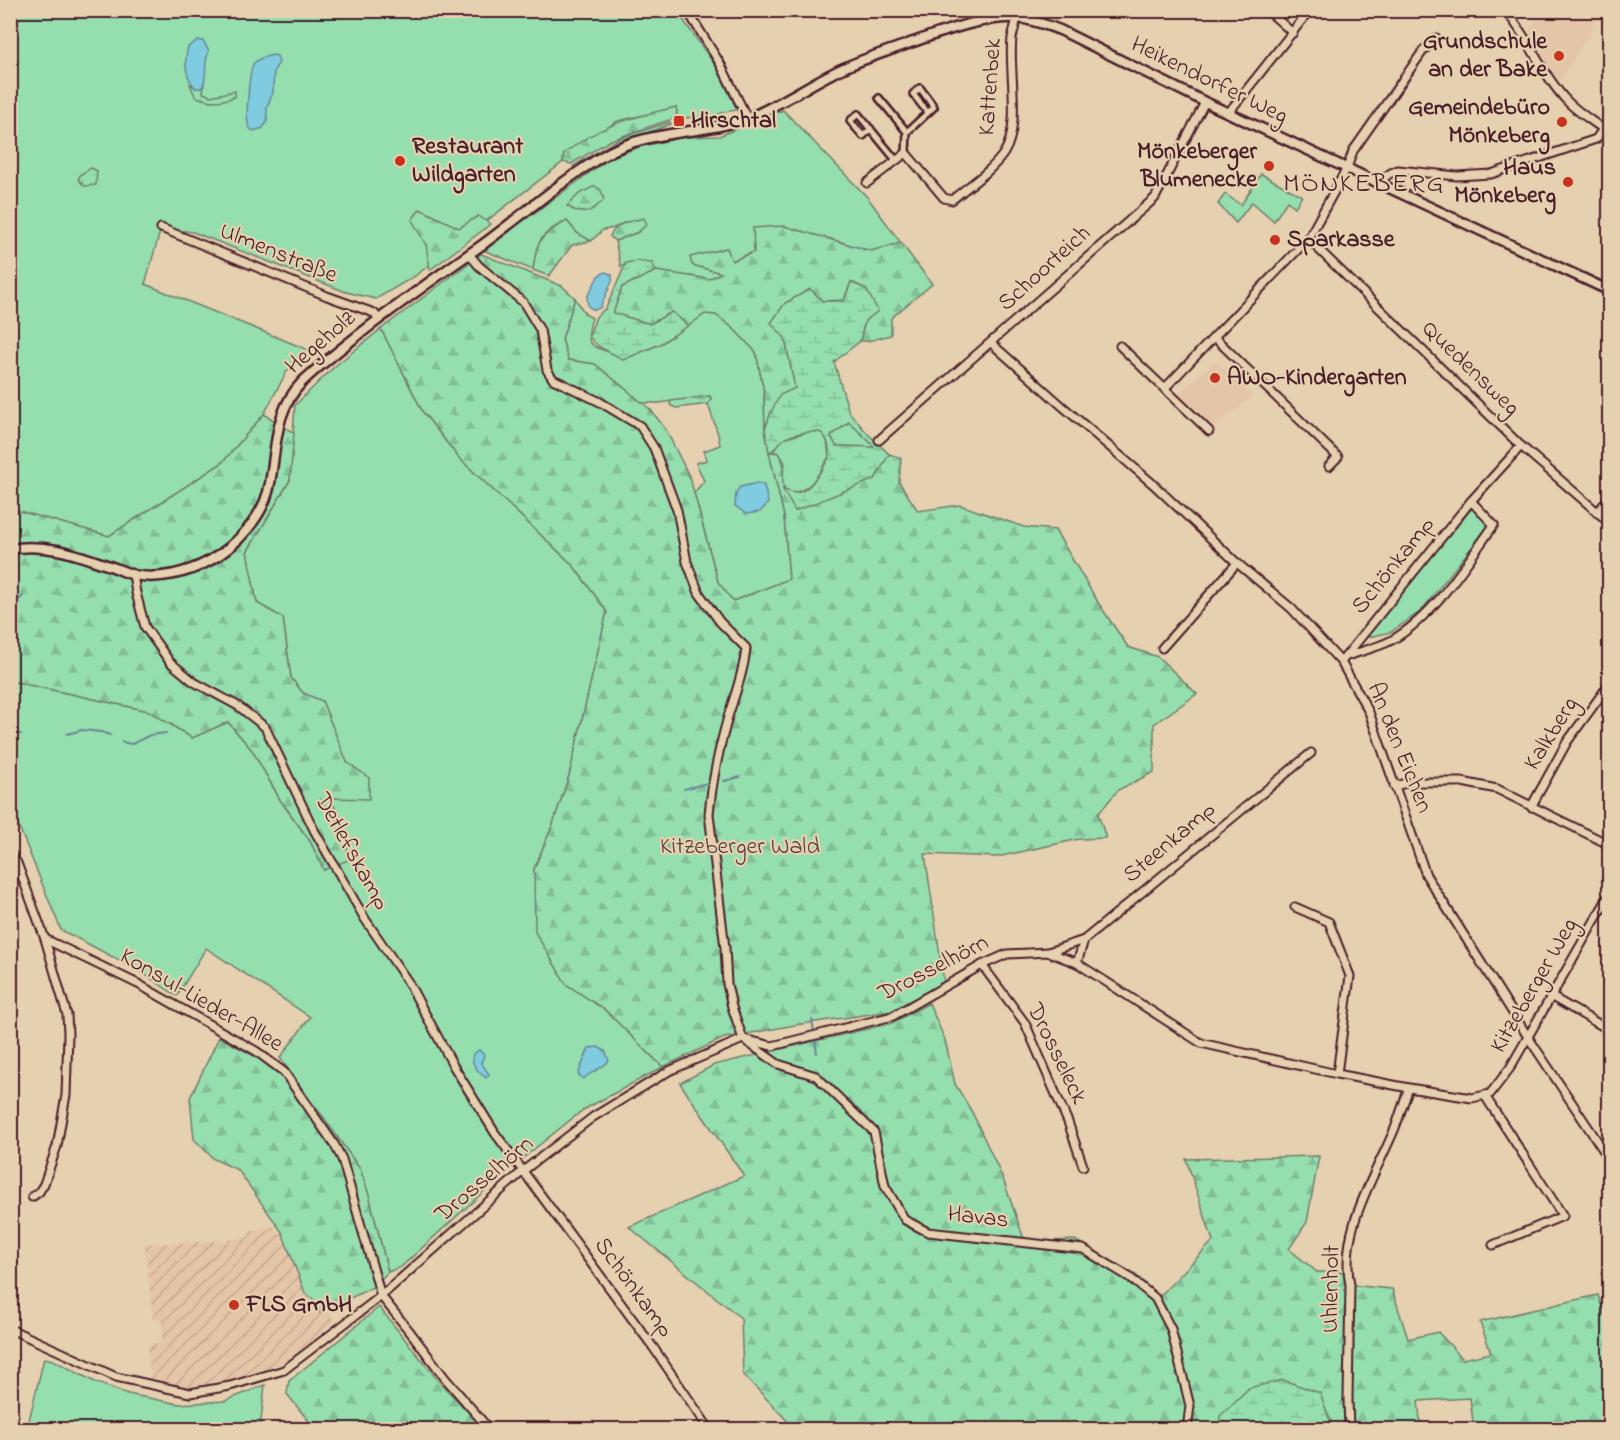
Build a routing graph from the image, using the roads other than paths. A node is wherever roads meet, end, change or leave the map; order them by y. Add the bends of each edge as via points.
1 (687, 10) edge
2 (1267, 10) edge
3 (1310, 10) edge
4 (1505, 10) edge
5 (1018, 14) edge
6 (1293, 33) junction
7 (1436, 38) dead end
8 (879, 98) dead end
9 (1204, 102) junction
10 (1229, 112) junction
11 (928, 113) dead end
12 (747, 118) junction
13 (871, 129) dead end
14 (681, 131) joint
15 (1606, 131) edge
16 (907, 132) junction
17 (906, 153) junction
18 (896, 160) junction
19 (1347, 168) junction
20 (867, 183) dead end
21 (1380, 184) junction
22 (161, 228) dead end
23 (1308, 239) junction
24 (469, 254) junction
25 (1610, 291) edge
26 (379, 319) junction
27 (1214, 337) junction
28 (991, 343) junction
29 (1120, 346) dead end
30 (1165, 388) junction
31 (1209, 431) dead end
32 (879, 440) dead end
33 (1521, 446) junction
34 (1329, 466) dead end
35 (1610, 496) edge
36 (1471, 501) junction
37 (1597, 513) junction
38 (1610, 523) edge
39 (10, 549) edge
40 (1237, 563) junction
41 (133, 574) junction
42 (1162, 648) dead end
43 (1347, 656) junction
44 (1341, 662) junction
45 (1610, 683) edge
46 (1311, 753) dead end
47 (1394, 786) junction
48 (1531, 807) junction
49 (1610, 845) edge
50 (10, 852) edge
51 (1610, 894) edge
52 (1295, 907) dead end
53 (45, 939) junction
54 (1084, 940) junction
55 (1048, 952) junction
56 (1077, 963) junction
57 (982, 965) junction
58 (1552, 997) junction
59 (1610, 1032) edge
60 (1528, 1037) junction
61 (743, 1039) junction
62 (1337, 1074) junction
63 (1409, 1088) junction
64 (1488, 1095) junction
65 (1610, 1160) edge
66 (1083, 1166) dead end
67 (523, 1171) junction
68 (32, 1197) dead end
69 (1493, 1245) dead end
70 (381, 1296) junction
71 (10, 1329) edge
72 (490, 1430) edge
73 (710, 1430) edge
74 (1186, 1430) edge
75 (1350, 1430) edge

1 - 12 street via 721,65
2 - 6 street
3 - 6 street
4 - 15 street via 1567,100
5 - 9 street, Heikendorfer Weg via 1060,30
5 - 12 street, Heikendorfer Weg via 940,33 846,66
5 - 17 street, Kattenbek via 1012,36 1010,141 998,160 952,200 944,198
6 - 10 street
7 - 19 street via 1353,151
8 - 16 street
9 - 10 street, Heikendorfer Weg
9 - 28 street, Schoorteich via 1155,198
10 - 19 street, Heikendorfer Weg
11 - 16 street
12 - 14 street, Heikendorfer Weg via 723,126
13 - 18 street
14 - 24 street, Hegeholz via 648,137 606,155
15 - 21 street via 1596,139 1491,174 1457,176 1398,170
16 - 17 street
17 - 18 street
18 - 20 street
19 - 21 street, Heikendorfer Weg
19 - 23 street
21 - 25 street, Heikendorfer Weg
22 - 26 street, Ulmenstraße via 374,313
23 - 27 street
23 - 33 street, Quedensweg
24 - 26 street, Hegeholz
24 - 61 street via 523,302 540,330 547,370 553,379 640,426 654,448 677,510 687,562 699,593 746,648 710,794 709,814 727,984
26 - 41 street, Hegeholz via 316,369 291,397 277,426 270,486 244,533 227,550 188,570 166,575
27 - 30 street
27 - 34 street via 1338,457
28 - 32 street, Schoorteich
28 - 40 street, An den Eichen
29 - 30 street
30 - 31 street
33 - 36 street, Schönkamp
33 - 37 street, Quedensweg
35 - 37 street
36 - 43 street, Schönkamp
36 - 43 street, Schönkamp via 1494,525 1424,617 1391,640
37 - 38 street, Quedensweg
39 - 41 street, Hegeholz via 27,546 72,552
40 - 42 street
40 - 44 street, An den Eichen via 1291,608
41 - 67 street, Detlefskamp via 145,627 170,662 265,727 314,830 365,919 408,982 495,1133
43 - 44 street, Schönkamp
44 - 47 street, An den Eichen via 1369,712
45 - 48 street, Kalkberg via 1567,742
46 - 54 street, Steenkamp
47 - 48 street via 1462,782 1497,789
47 - 60 street, An den Eichen via 1426,875
48 - 49 street
50 - 53 street
51 - 58 street, Kitzeberger Weg
52 - 62 street via 1329,922 1350,976
53 - 68 street via 67,1015 66,1095 57,1146 44,1184
53 - 70 street, Konsul-Lieder-Allee via 138,984 256,1051 284,1072 342,1159
54 - 55 street, Steenkamp
54 - 56 street
55 - 56 street, Drosselhörn
55 - 57 street, Drosselhörn via 1006,954
56 - 62 street, Drosselhörn via 1200,1042
57 - 61 street, Drosselhörn via 893,1016 772,1046
57 - 66 street, Drosseleck via 1025,1023
58 - 59 street
58 - 60 street, Kitzeberger Weg
60 - 64 street, Kitzeberger Weg
60 - 65 street, An den Eichen
61 - 67 street, Drosselhörn via 669,1071 593,1117
61 - 74 street, Havas via 778,1064 816,1076 874,1132 885,1186 905,1220 928,1232 1083,1249 1155,1298 1171,1329 1190,1406
62 - 63 street, Drosselhörn
63 - 64 street, Drosselhörn via 1472,1098
63 - 75 street, Uhlenholt via 1362,1200 1350,1247
64 - 69 street via 1563,1216
67 - 70 street, Drosselhörn
67 - 73 street, Schönkamp via 654,1347
70 - 71 street, Drosselhörn via 284,1370 190,1393 116,1377
70 - 72 street, Konsul-Lieder-Allee

